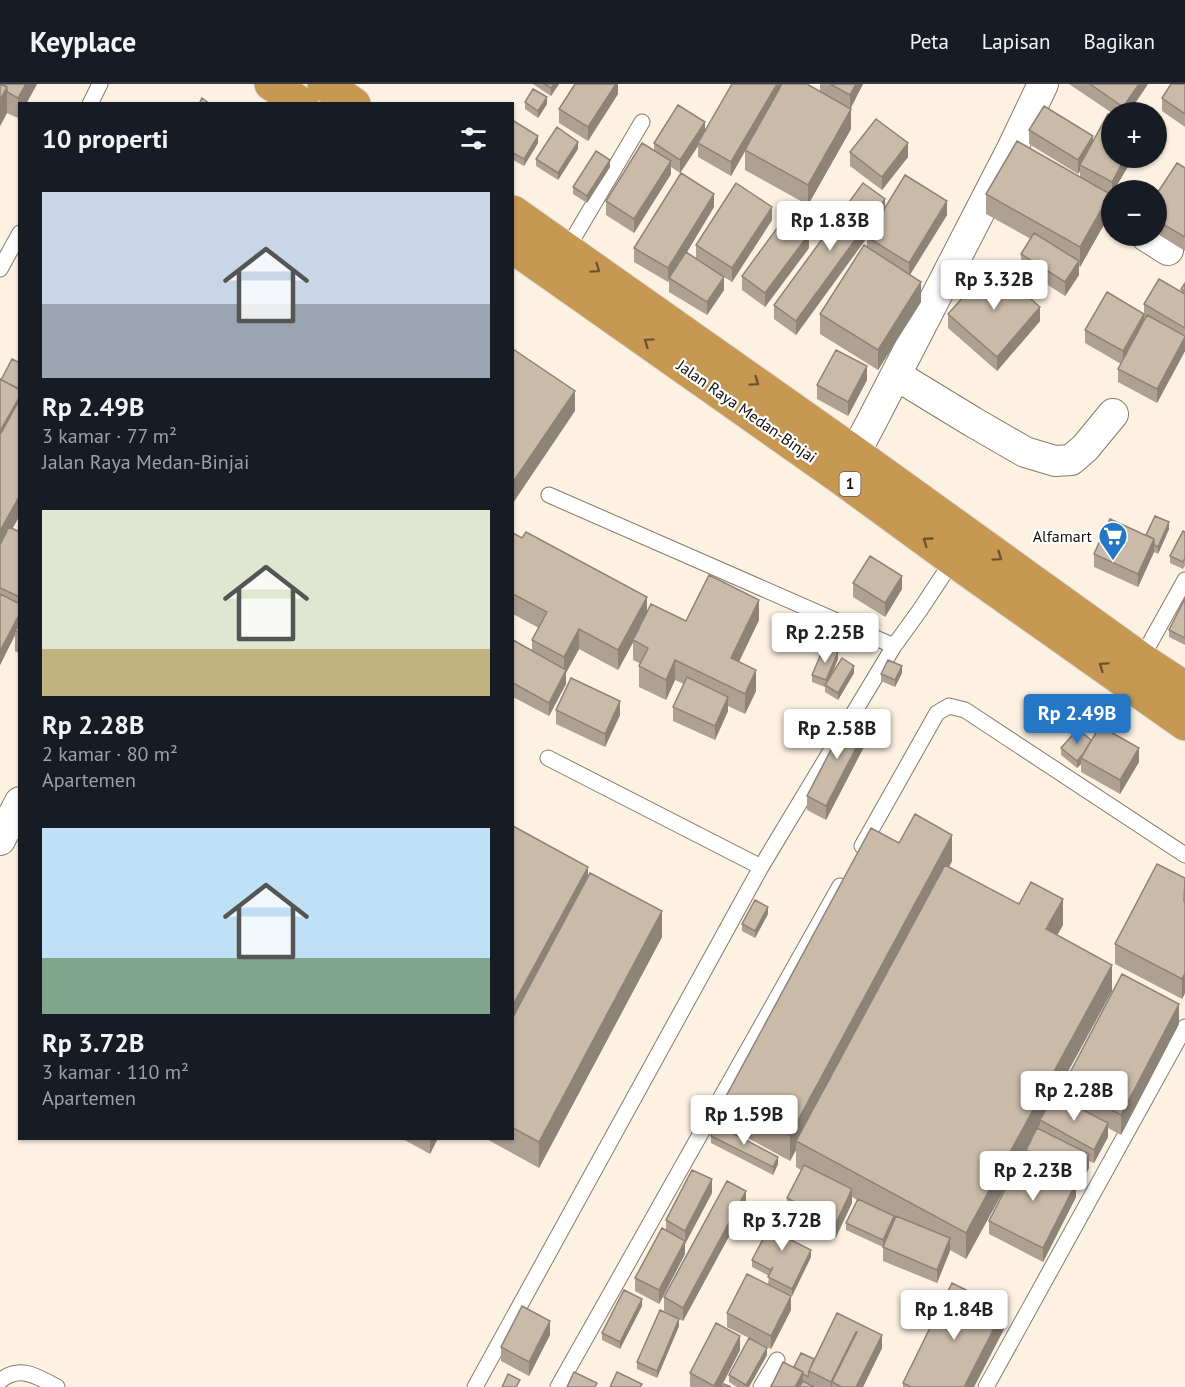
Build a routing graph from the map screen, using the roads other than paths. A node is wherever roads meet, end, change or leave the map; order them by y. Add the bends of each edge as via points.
1 (100, 84) edge
2 (272, 84) edge
3 (324, 84) edge
4 (1043, 84) edge
5 (91, 102) edge
6 (299, 102) edge
7 (351, 102) edge
8 (642, 122) dead end
9 (514, 213) edge
10 (18, 237) edge
11 (514, 248) edge
12 (567, 249) junction
13 (0, 269) edge
14 (896, 375) junction
15 (1113, 414) dead end
16 (846, 464) junction
17 (549, 495) dead end
18 (953, 560) junction
19 (1185, 580) edge
20 (894, 646) junction
21 (1141, 659) junction
22 (1185, 688) edge
23 (1185, 724) edge
24 (548, 759) dead end
25 (18, 806) edge
26 (0, 840) edge
27 (1185, 855) edge
28 (761, 867) junction
29 (1185, 1027) edge
30 (777, 1359) dead end
31 (0, 1381) edge
32 (57, 1387) edge
33 (475, 1387) edge
34 (558, 1387) edge
35 (761, 1387) edge
36 (986, 1387) edge

1 - 5 lane
2 - 6 highway
3 - 7 highway
4 - 14 street via 1023,153
8 - 12 lane
9 - 12 highway, Jalan Raya Medan-Binjai / 1
10 - 13 lane
16 -> 11 highway, Jalan Raya Medan-Binjai / 1
12 -> 16 highway, Jalan Raya Medan-Binjai / 1
14 - 15 street via 1025,452 1055,461 1071,460
14 - 16 street
18 -> 16 highway, Jalan Raya Medan-Binjai / 1
16 -> 21 highway, Jalan Raya Medan-Binjai / 1
17 - 20 lane
18 - 20 lane
23 -> 18 highway, Jalan Raya Medan-Binjai / 1
19 - 21 lane
20 - 28 lane
21 - 22 highway, Jalan Raya Medan-Binjai / 1
24 - 28 lane
25 - 26 street
27 - 34 lane via 965,710 949,706 937,713
28 - 33 lane
29 - 36 lane
30 - 35 lane
31 - 32 lane via 7,1375 23,1372

